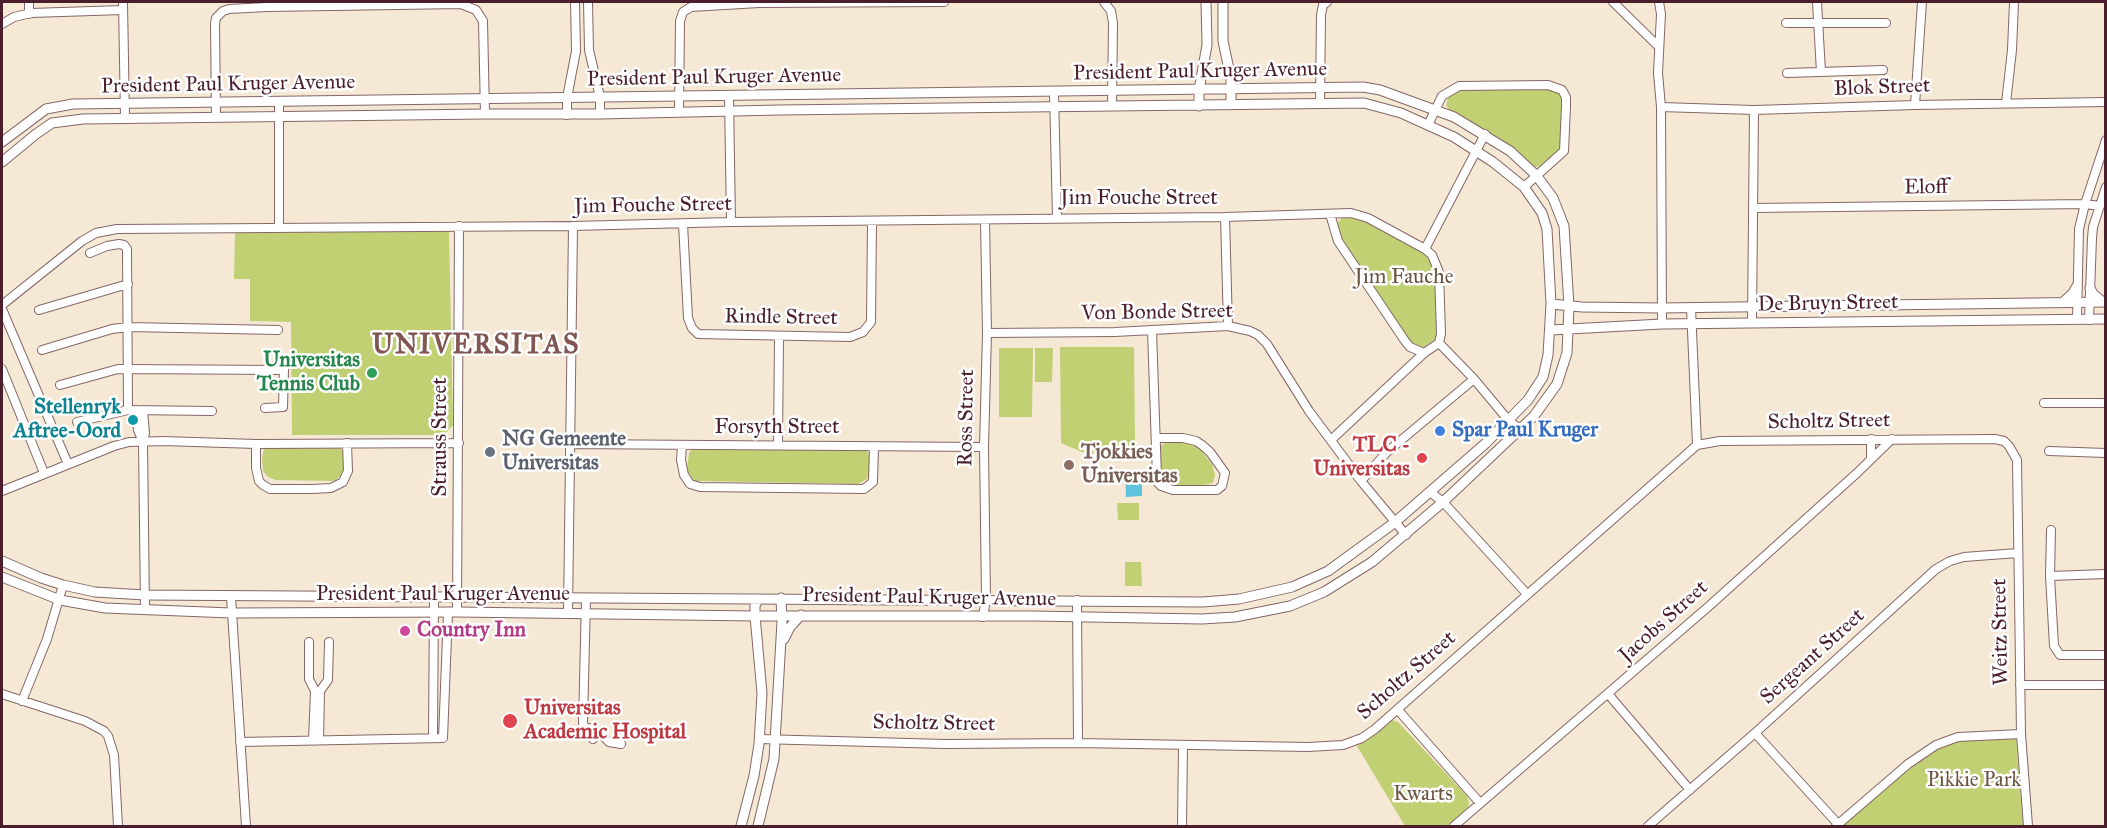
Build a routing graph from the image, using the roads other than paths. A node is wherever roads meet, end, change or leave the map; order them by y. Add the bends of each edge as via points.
1 (28, 2) edge
2 (574, 2) edge
3 (588, 2) edge
4 (846, 2) edge
5 (944, 2) edge
6 (1104, 2) edge
7 (1206, 2) edge
8 (1223, 2) edge
9 (1326, 2) edge
10 (1659, 2) edge
11 (1817, 2) edge
12 (1922, 2) edge
13 (2014, 2) edge
14 (432, 3) edge
15 (1616, 3) edge
16 (267, 4) edge
17 (123, 6) edge
18 (29, 14) junction
19 (1786, 23) dead end
20 (1820, 23) junction
21 (1886, 23) dead end
22 (2, 24) edge
23 (1660, 24) junction
24 (1641, 31) junction
25 (1658, 46) junction
26 (1883, 70) dead end
27 (1821, 72) junction
28 (1787, 73) dead end
29 (1319, 88) junction
30 (1199, 90) junction
31 (1232, 90) junction
32 (1112, 91) junction
33 (1054, 93) junction
34 (891, 94) junction
35 (678, 96) junction
36 (600, 97) junction
37 (729, 97) junction
38 (567, 98) junction
39 (485, 99) junction
40 (216, 101) junction
41 (279, 102) junction
42 (2106, 102) edge
43 (125, 103) junction
44 (1320, 103) junction
45 (2006, 103) junction
46 (1231, 105) junction
47 (1915, 105) junction
48 (1112, 106) junction
49 (1199, 106) junction
50 (1054, 107) junction
51 (1660, 107) junction
52 (892, 109) junction
53 (1434, 110) junction
54 (1754, 110) junction
55 (729, 111) junction
56 (679, 112) junction
57 (485, 114) junction
58 (600, 114) junction
59 (567, 115) junction
60 (279, 116) junction
61 (216, 117) junction
62 (125, 118) junction
63 (1428, 125) junction
64 (1485, 134) junction
65 (2106, 140) edge
66 (2, 142) edge
67 (1476, 150) junction
68 (2, 162) edge
69 (1536, 175) junction
70 (2106, 186) edge
71 (1524, 188) junction
72 (2085, 204) junction
73 (2100, 206) junction
74 (1753, 207) junction
75 (1330, 214) junction
76 (1225, 217) junction
77 (1057, 218) junction
78 (985, 220) junction
79 (731, 222) junction
80 (872, 222) junction
81 (683, 224) junction
82 (459, 226) junction
83 (573, 226) junction
84 (279, 228) junction
85 (1425, 249) junction
86 (90, 253) dead end
87 (128, 284) junction
88 (2077, 286) junction
89 (2090, 288) junction
90 (2077, 302) junction
91 (2090, 302) junction
92 (2104, 302) edge
93 (2062, 303) junction
94 (1551, 304) junction
95 (1569, 306) junction
96 (1913, 306) junction
97 (2, 307) edge
98 (1662, 308) junction
99 (1691, 308) junction
100 (1752, 308) junction
101 (39, 310) dead end
102 (2106, 319) edge
103 (2077, 320) junction
104 (2089, 320) junction
105 (1913, 321) junction
106 (1752, 323) junction
107 (1662, 324) junction
108 (1692, 324) junction
109 (1228, 326) junction
110 (128, 327) junction
111 (278, 330) dead end
112 (1152, 330) junction
113 (1551, 330) junction
114 (1569, 330) junction
115 (987, 333) junction
116 (779, 336) junction
117 (1439, 343) junction
118 (42, 350) dead end
119 (1424, 354) junction
120 (128, 368) junction
121 (2, 369) edge
122 (1474, 379) junction
123 (60, 385) dead end
124 (2044, 403) dead end
125 (2106, 404) edge
126 (265, 408) dead end
127 (136, 410) junction
128 (212, 411) dead end
129 (1509, 421) junction
130 (77, 422) dead end
131 (1521, 430) junction
132 (1156, 438) junction
133 (1871, 439) junction
134 (1892, 439) junction
135 (1330, 440) junction
136 (2004, 441) joint
137 (142, 442) junction
138 (347, 443) junction
139 (459, 443) junction
140 (256, 444) junction
141 (570, 444) junction
142 (778, 445) junction
143 (1697, 445) junction
144 (682, 446) junction
145 (874, 447) junction
146 (984, 447) junction
147 (2049, 451) dead end
148 (2106, 453) edge
149 (1871, 459) junction
150 (68, 464) junction
151 (44, 473) junction
152 (1361, 481) junction
153 (2, 491) edge
154 (1430, 492) junction
155 (1443, 502) junction
156 (1395, 523) junction
157 (2051, 530) dead end
158 (1406, 535) junction
159 (2018, 553) junction
160 (2, 561) edge
161 (2106, 574) edge
162 (2050, 576) junction
163 (2, 577) edge
164 (63, 585) junction
165 (1270, 593) junction
166 (1527, 594) junction
167 (145, 596) junction
168 (434, 596) junction
169 (457, 596) junction
170 (231, 597) junction
171 (568, 598) junction
172 (586, 598) junction
173 (781, 598) junction
174 (759, 599) junction
175 (60, 600) junction
176 (986, 600) junction
177 (1077, 600) junction
178 (1275, 609) junction
179 (145, 610) junction
180 (435, 612) junction
181 (452, 612) junction
182 (231, 613) junction
183 (568, 613) junction
184 (586, 614) junction
185 (783, 615) junction
186 (801, 615) junction
187 (755, 616) junction
188 (983, 616) junction
189 (1077, 618) junction
190 (309, 642) dead end
191 (329, 642) dead end
192 (780, 648) junction
193 (2106, 655) edge
194 (2020, 685) junction
195 (2106, 685) edge
196 (2, 694) edge
197 (1609, 694) junction
198 (22, 701) junction
199 (1398, 710) junction
200 (1755, 733) junction
201 (2020, 734) junction
202 (433, 738) junction
203 (759, 739) junction
204 (776, 739) junction
205 (316, 740) junction
206 (240, 742) junction
207 (1078, 743) junction
208 (621, 744) dead end
209 (1183, 745) junction
210 (1690, 790) junction
211 (1480, 803) junction
212 (1837, 825) edge
213 (118, 826) edge
214 (246, 826) edge
215 (741, 826) edge
216 (758, 826) edge
217 (1182, 826) edge
218 (1454, 826) edge
219 (1648, 826) edge
220 (2028, 826) edge

1 - 18 street
2 - 38 street via 576,51
3 - 36 street via 589,50
4 - 5 street
4 - 35 street via 686,9 680,21
6 - 32 street via 1113,23
7 - 30 street via 1207,45
8 - 31 street via 1223,40
9 - 29 street via 1321,15
10 - 23 street
11 - 20 street
12 - 47 street
13 - 45 street
14 - 16 street
14 - 39 street via 466,5 480,14
15 - 24 street
16 - 40 street via 229,9 216,18
17 - 18 street
17 - 43 street
18 - 22 street
19 - 20 street
20 - 21 street
20 - 27 street
23 - 24 street
23 - 25 street
24 - 25 street
25 - 51 street
26 - 27 street
27 - 28 street
29 - 31 street, President Paul Kruger Avenue
29 - 44 street
29 - 53 street, President Paul Kruger Avenue via 1380,90
30 - 31 street, President Paul Kruger Avenue
30 - 32 street, President Paul Kruger Avenue
30 - 49 street
31 - 46 street
32 - 33 street, President Paul Kruger Avenue
32 - 48 street
33 - 34 street, President Paul Kruger Avenue
33 - 50 street
34 - 37 street, President Paul Kruger Avenue
34 - 52 street
35 - 36 street, President Paul Kruger Avenue
35 - 37 street, President Paul Kruger Avenue
35 - 56 street
36 - 38 street, President Paul Kruger Avenue
36 - 58 street
37 - 55 street
38 - 39 street, President Paul Kruger Avenue
38 - 59 street
39 - 41 street, President Paul Kruger Avenue
39 - 57 street
40 - 41 street, President Paul Kruger Avenue
40 - 43 street, President Paul Kruger Avenue
40 - 61 street
41 - 60 street
42 - 45 street, Blok Street
43 - 62 street
43 - 66 street, President Paul Kruger Avenue via 52,107
44 - 46 street, President Paul Kruger Avenue
44 - 63 street, President Paul Kruger Avenue via 1364,102
45 - 47 street, Blok Street
46 - 49 street, President Paul Kruger Avenue
47 - 54 street, Blok Street
48 - 49 street, President Paul Kruger Avenue
48 - 50 street, President Paul Kruger Avenue
50 - 52 street, President Paul Kruger Avenue
50 - 77 street
51 - 54 street, Blok Street
51 - 98 street
52 - 55 street, President Paul Kruger Avenue
53 - 63 street
53 - 64 street, President Paul Kruger Avenue
53 - 69 street via 1442,96 1459,86 1548,85 1562,90 1566,97 1565,148 1561,156
54 - 74 street
55 - 56 street, President Paul Kruger Avenue
55 - 79 street
56 - 58 street, President Paul Kruger Avenue
57 - 59 street, President Paul Kruger Avenue
57 - 60 street, President Paul Kruger Avenue
58 - 59 street, President Paul Kruger Avenue
60 - 61 street, President Paul Kruger Avenue
60 - 84 street
61 - 62 street, President Paul Kruger Avenue
62 - 68 street, President Paul Kruger Avenue via 52,123
63 - 67 street, President Paul Kruger Avenue
64 - 67 street
64 - 69 street, President Paul Kruger Avenue
65 - 72 street
67 - 71 street, President Paul Kruger Avenue
67 - 85 street
69 - 71 street
69 - 95 street, President Paul Kruger Avenue via 1553,198 1564,226
70 - 73 street
71 - 94 street, President Paul Kruger Avenue via 1542,213 1547,229
72 - 73 street, Eloff
72 - 74 street, Eloff
72 - 88 street via 2079,229
73 - 89 street via 2092,238
74 - 100 street
75 - 76 street, Jim Fouche Street
75 - 85 street, Jim Fouche Street via 1359,214
75 - 119 street via 1338,241 1405,341
76 - 77 street, Jim Fouche Street
76 - 109 street
77 - 78 street, Jim Fouche Street
78 - 80 street, Jim Fouche Street
78 - 115 street, Ross Street
79 - 80 street, Jim Fouche Street
79 - 81 street, Jim Fouche Street
80 - 116 street, Rindle Street via 872,316 868,328 850,338
81 - 83 street, Jim Fouche Street
81 - 116 street, Rindle Street via 688,318 692,328 705,335
82 - 83 street, Jim Fouche Street
82 - 84 street, Jim Fouche Street
82 - 139 street, Strauss Street
83 - 141 street
84 - 97 street, Jim Fouche Street via 104,230 82,241
85 - 117 street via 1439,272
86 - 87 street via 107,246 126,246
87 - 101 street
87 - 110 street
88 - 90 street
88 - 93 street
89 - 91 street
89 - 92 street
90 - 91 street, De Bruyn Street
90 - 93 street, De Bruyn Street
90 - 103 street
91 - 92 street, De Bruyn Street
91 - 104 street
93 - 96 street, De Bruyn Street
94 - 95 street, De Bruyn Street
94 - 113 street, President Paul Kruger Avenue
95 - 98 street, De Bruyn Street
95 - 114 street, President Paul Kruger Avenue
96 - 100 street, De Bruyn Street
96 - 105 street
97 - 150 street
98 - 99 street, De Bruyn Street
98 - 107 street
99 - 100 street, De Bruyn Street
99 - 108 street
100 - 106 street
102 - 104 street, De Bruyn Street
103 - 104 street, De Bruyn Street
103 - 105 street, De Bruyn Street
105 - 106 street, De Bruyn Street
106 - 108 street, De Bruyn Street
107 - 108 street, De Bruyn Street
107 - 114 street, De Bruyn Street
108 - 143 street
109 - 112 street, Von Bonde Street
109 - 135 street, Von Bonde Street via 1263,339
110 - 111 street
110 - 118 street
110 - 120 street
112 - 115 street, Von Bonde Street
112 - 132 street
113 - 114 street, De Bruyn Street
113 - 129 street, President Paul Kruger Avenue via 1543,377
114 - 131 street, President Paul Kruger Avenue via 1567,353 1557,384
115 - 146 street, Ross Street
116 - 142 street
117 - 119 street
117 - 122 street
119 - 135 street
120 - 123 street
120 - 126 street via 284,370 283,407
120 - 127 street
121 - 151 street
122 - 129 street
122 - 152 street via 1387,452
124 - 125 street
127 - 128 street
127 - 130 street
127 - 137 street via 145,433
129 - 131 street
129 - 154 street, President Paul Kruger Avenue
131 - 155 street, President Paul Kruger Avenue
132 - 132 street via 1157,478 1161,486 1173,490 1217,490 1222,486 1225,473 1202,445 1183,438
133 - 134 street, Scholtz Street
133 - 143 street, Scholtz Street via 1720,441
133 - 149 street
134 - 136 street, Scholtz Street
134 - 149 street, Jacobs Street
135 - 152 street, Von Bonde Street
136 - 159 street, Weitz Street via 2017,460
137 - 140 street
137 - 150 street via 114,446
137 - 167 street
138 - 139 street
138 - 140 street
138 - 140 street via 348,471 343,482 331,488 312,489 270,489 262,485 256,468
139 - 169 street, Strauss Street
141 - 144 street, Forsyth Street
141 - 171 street
142 - 144 street, Forsyth Street
142 - 145 street, Forsyth Street
143 - 166 street, Scholtz Street
144 - 145 street via 684,475 690,484 700,487 864,489 873,482
145 - 146 street, Forsyth Street
146 - 176 street, Ross Street
147 - 148 street
149 - 197 street, Jacobs Street
150 - 151 street
151 - 153 street
152 - 156 street, Von Bonde Street
154 - 155 street
154 - 156 street, President Paul Kruger Avenue
155 - 158 street, President Paul Kruger Avenue
155 - 166 street
156 - 158 street, Von Bonde Street
156 - 165 street, President Paul Kruger Avenue via 1328,571
157 - 162 street
158 - 178 street, President Paul Kruger Avenue via 1324,592
159 - 194 street, Weitz Street
159 - 200 street, Sergeant Street via 1964,558 1936,569
160 - 164 street, President Paul Kruger Avenue
161 - 162 street
162 - 193 street via 2052,634 2057,652
163 - 175 street, President Paul Kruger Avenue
164 - 167 street, President Paul Kruger Avenue
164 - 175 street
165 - 177 street, President Paul Kruger Avenue via 1203,602
165 - 178 street
166 - 199 street, Scholtz Street
167 - 170 street, President Paul Kruger Avenue
167 - 179 street
168 - 169 street, President Paul Kruger Avenue
168 - 170 street, President Paul Kruger Avenue
168 - 180 street
169 - 171 street, President Paul Kruger Avenue
169 - 181 street, Strauss Street
170 - 182 street
171 - 172 street, President Paul Kruger Avenue
171 - 183 street
172 - 174 street, President Paul Kruger Avenue
172 - 184 street
173 - 174 street, President Paul Kruger Avenue
173 - 176 street, President Paul Kruger Avenue
173 - 185 street
174 - 187 street
175 - 179 street, President Paul Kruger Avenue
175 - 198 street
176 - 177 street, President Paul Kruger Avenue
176 - 188 street, Ross Street
177 - 189 street
178 - 189 street, President Paul Kruger Avenue via 1202,619
179 - 182 street, President Paul Kruger Avenue
180 - 181 street, President Paul Kruger Avenue
180 - 182 street, President Paul Kruger Avenue
180 - 202 street
181 - 183 street, President Paul Kruger Avenue
181 - 202 street, Strauss Street via 443,738
182 - 206 street
183 - 184 street, President Paul Kruger Avenue
184 - 187 street, President Paul Kruger Avenue
184 - 208 street via 583,724 592,740 590,728 609,742
185 - 186 street, President Paul Kruger Avenue
185 - 187 street, President Paul Kruger Avenue
185 - 192 street
186 - 188 street, President Paul Kruger Avenue
186 - 192 street
187 - 203 street via 762,675
188 - 189 street, President Paul Kruger Avenue
189 - 207 street
190 - 205 street
191 - 205 street via 328,680 320,690
192 - 204 street
194 - 195 street
194 - 201 street, Weitz Street
196 - 198 street
197 - 210 street
197 - 211 street, Jacobs Street
198 - 213 street via 100,727 108,736 114,755
199 - 209 street, Scholtz Street via 1362,738 1343,745
199 - 211 street
200 - 210 street, Sergeant Street
200 - 212 street
201 - 212 street via 1958,736 1936,745
201 - 220 street, Weitz Street
202 - 205 street
203 - 204 street, Scholtz Street
203 - 215 street
204 - 207 street, Scholtz Street
204 - 216 street
205 - 206 street
206 - 214 street
207 - 209 street, Scholtz Street
209 - 217 street
210 - 219 street, Sergeant Street
211 - 218 street, Jacobs Street

